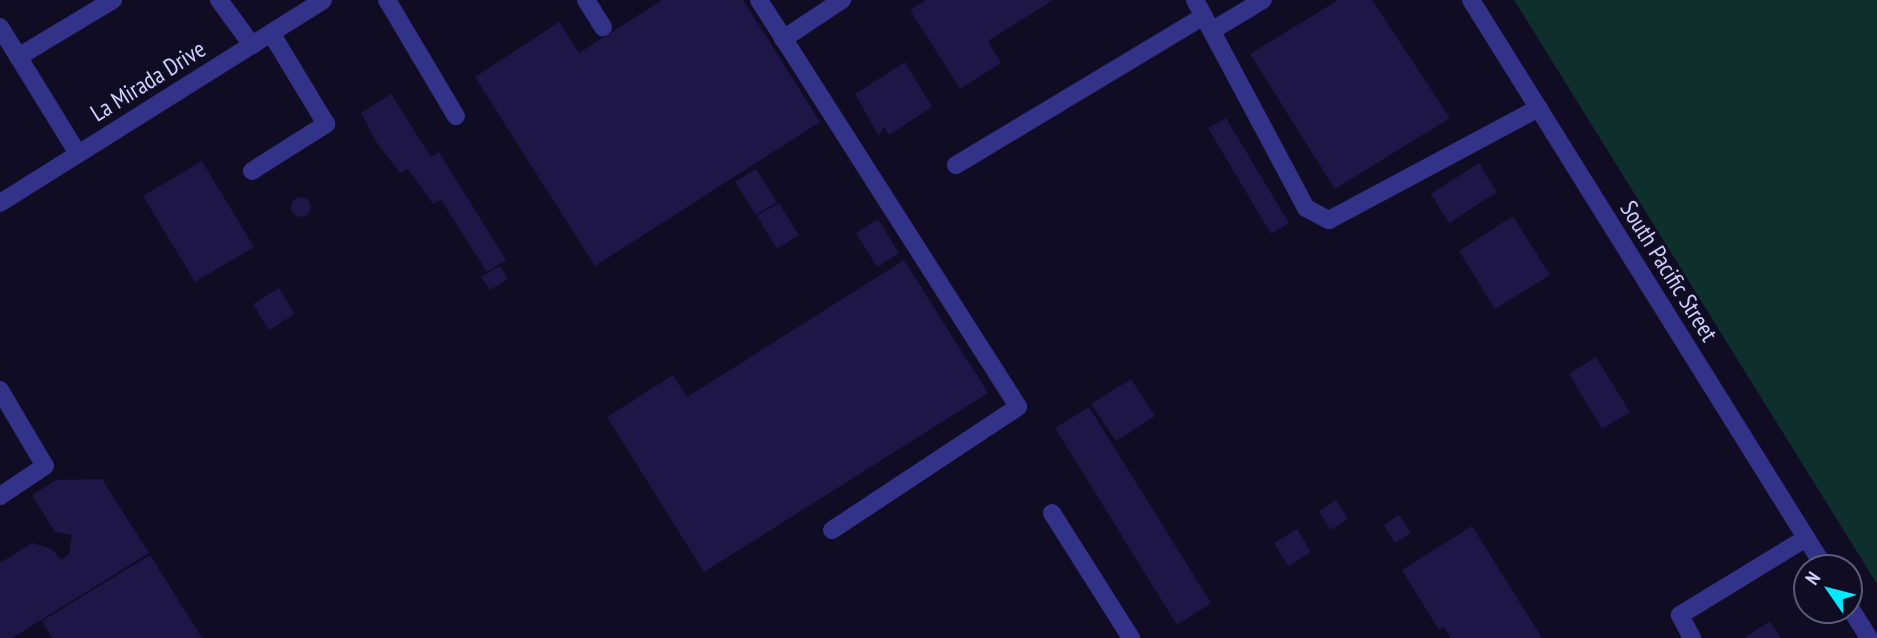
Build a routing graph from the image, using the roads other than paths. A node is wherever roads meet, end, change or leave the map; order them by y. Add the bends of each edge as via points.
1 (113, 0) edge
2 (219, 0) edge
3 (322, 0) edge
4 (387, 0) edge
5 (586, 0) edge
6 (759, 0) edge
7 (842, 0) edge
8 (1263, 0) edge
9 (1471, 0) edge
10 (1204, 15) edge
11 (0, 27) edge
12 (603, 27) dead end
13 (271, 33) junction
14 (783, 39) junction
15 (252, 45) junction
16 (18, 57) junction
17 (1539, 107) junction
18 (456, 116) dead end
19 (78, 154) junction
20 (956, 165) dead end
21 (252, 171) dead end
22 (0, 203) edge
23 (0, 390) edge
24 (0, 496) edge
25 (1052, 513) dead end
26 (832, 530) dead end
27 (1806, 538) junction
28 (1816, 554) edge
29 (1131, 638) edge
30 (1692, 638) edge

1 - 16 street
2 - 15 street
3 - 13 street, La Mirada Drive
4 - 18 street
5 - 12 street
6 - 14 street
7 - 14 street
8 - 10 street
9 - 17 street, South Pacific Street
10 - 17 street via 1265,138 1306,208 1329,220
10 - 20 street
11 - 16 street
13 - 15 street, La Mirada Drive
13 - 21 street via 326,124
14 - 26 street via 1018,407
15 - 19 street, La Mirada Drive
16 - 19 street
17 - 27 street, South Pacific Street
19 - 22 street, La Mirada Drive
23 - 24 street via 45,466
25 - 29 street
27 - 28 street, South Pacific Street
27 - 30 street via 1680,615

